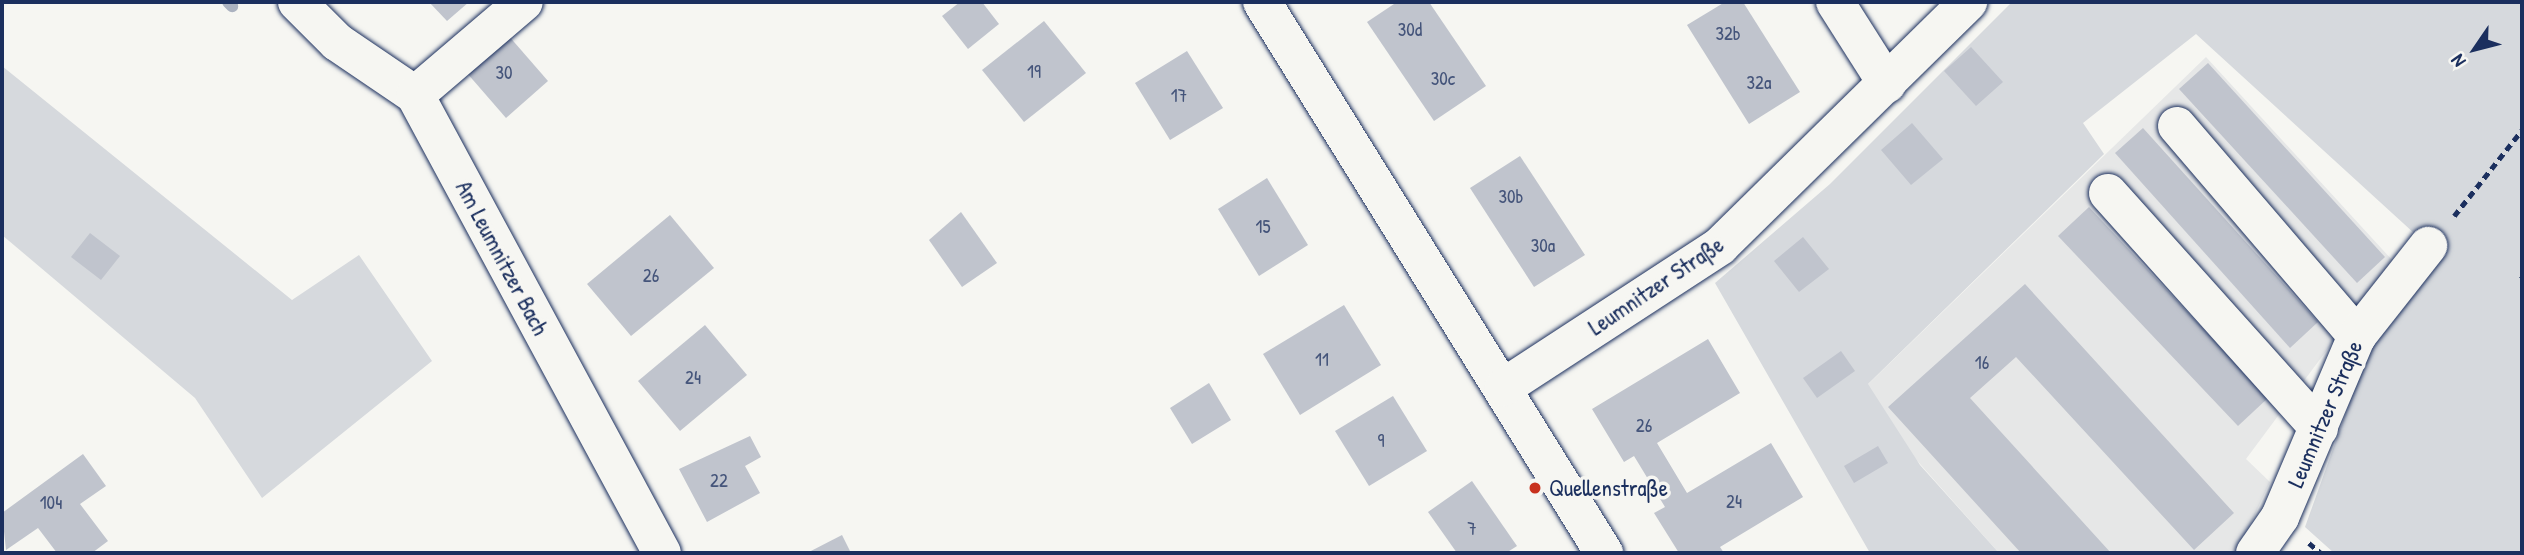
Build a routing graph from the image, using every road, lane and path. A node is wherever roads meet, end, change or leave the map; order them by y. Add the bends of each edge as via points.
1 (297, 2) edge
2 (524, 2) edge
3 (1262, 2) edge
4 (1835, 2) edge
5 (1968, 2) edge
6 (1887, 84) junction
7 (415, 95) junction
8 (2177, 126) dead end
9 (2522, 130) edge
10 (2108, 193) dead end
11 (2428, 246) joint
12 (2357, 336) junction
13 (1504, 387) junction
14 (2319, 428) junction
15 (662, 553) edge
16 (1604, 553) edge
17 (2255, 553) edge

1 - 7 street, Am Leumnitzer Bach via 337,42
2 - 7 street
3 - 13 street
4 - 6 street
5 - 6 street, Leumnitzer Straße
6 - 13 street, Leumnitzer Straße via 1720,246
7 - 15 street, Am Leumnitzer Bach
8 - 12 street
9 - 11 path
10 - 14 street
11 - 12 street, Leumnitzer Straße
12 - 14 street, Leumnitzer Straße
13 - 16 street
14 - 17 street, Leumnitzer Straße via 2280,517

